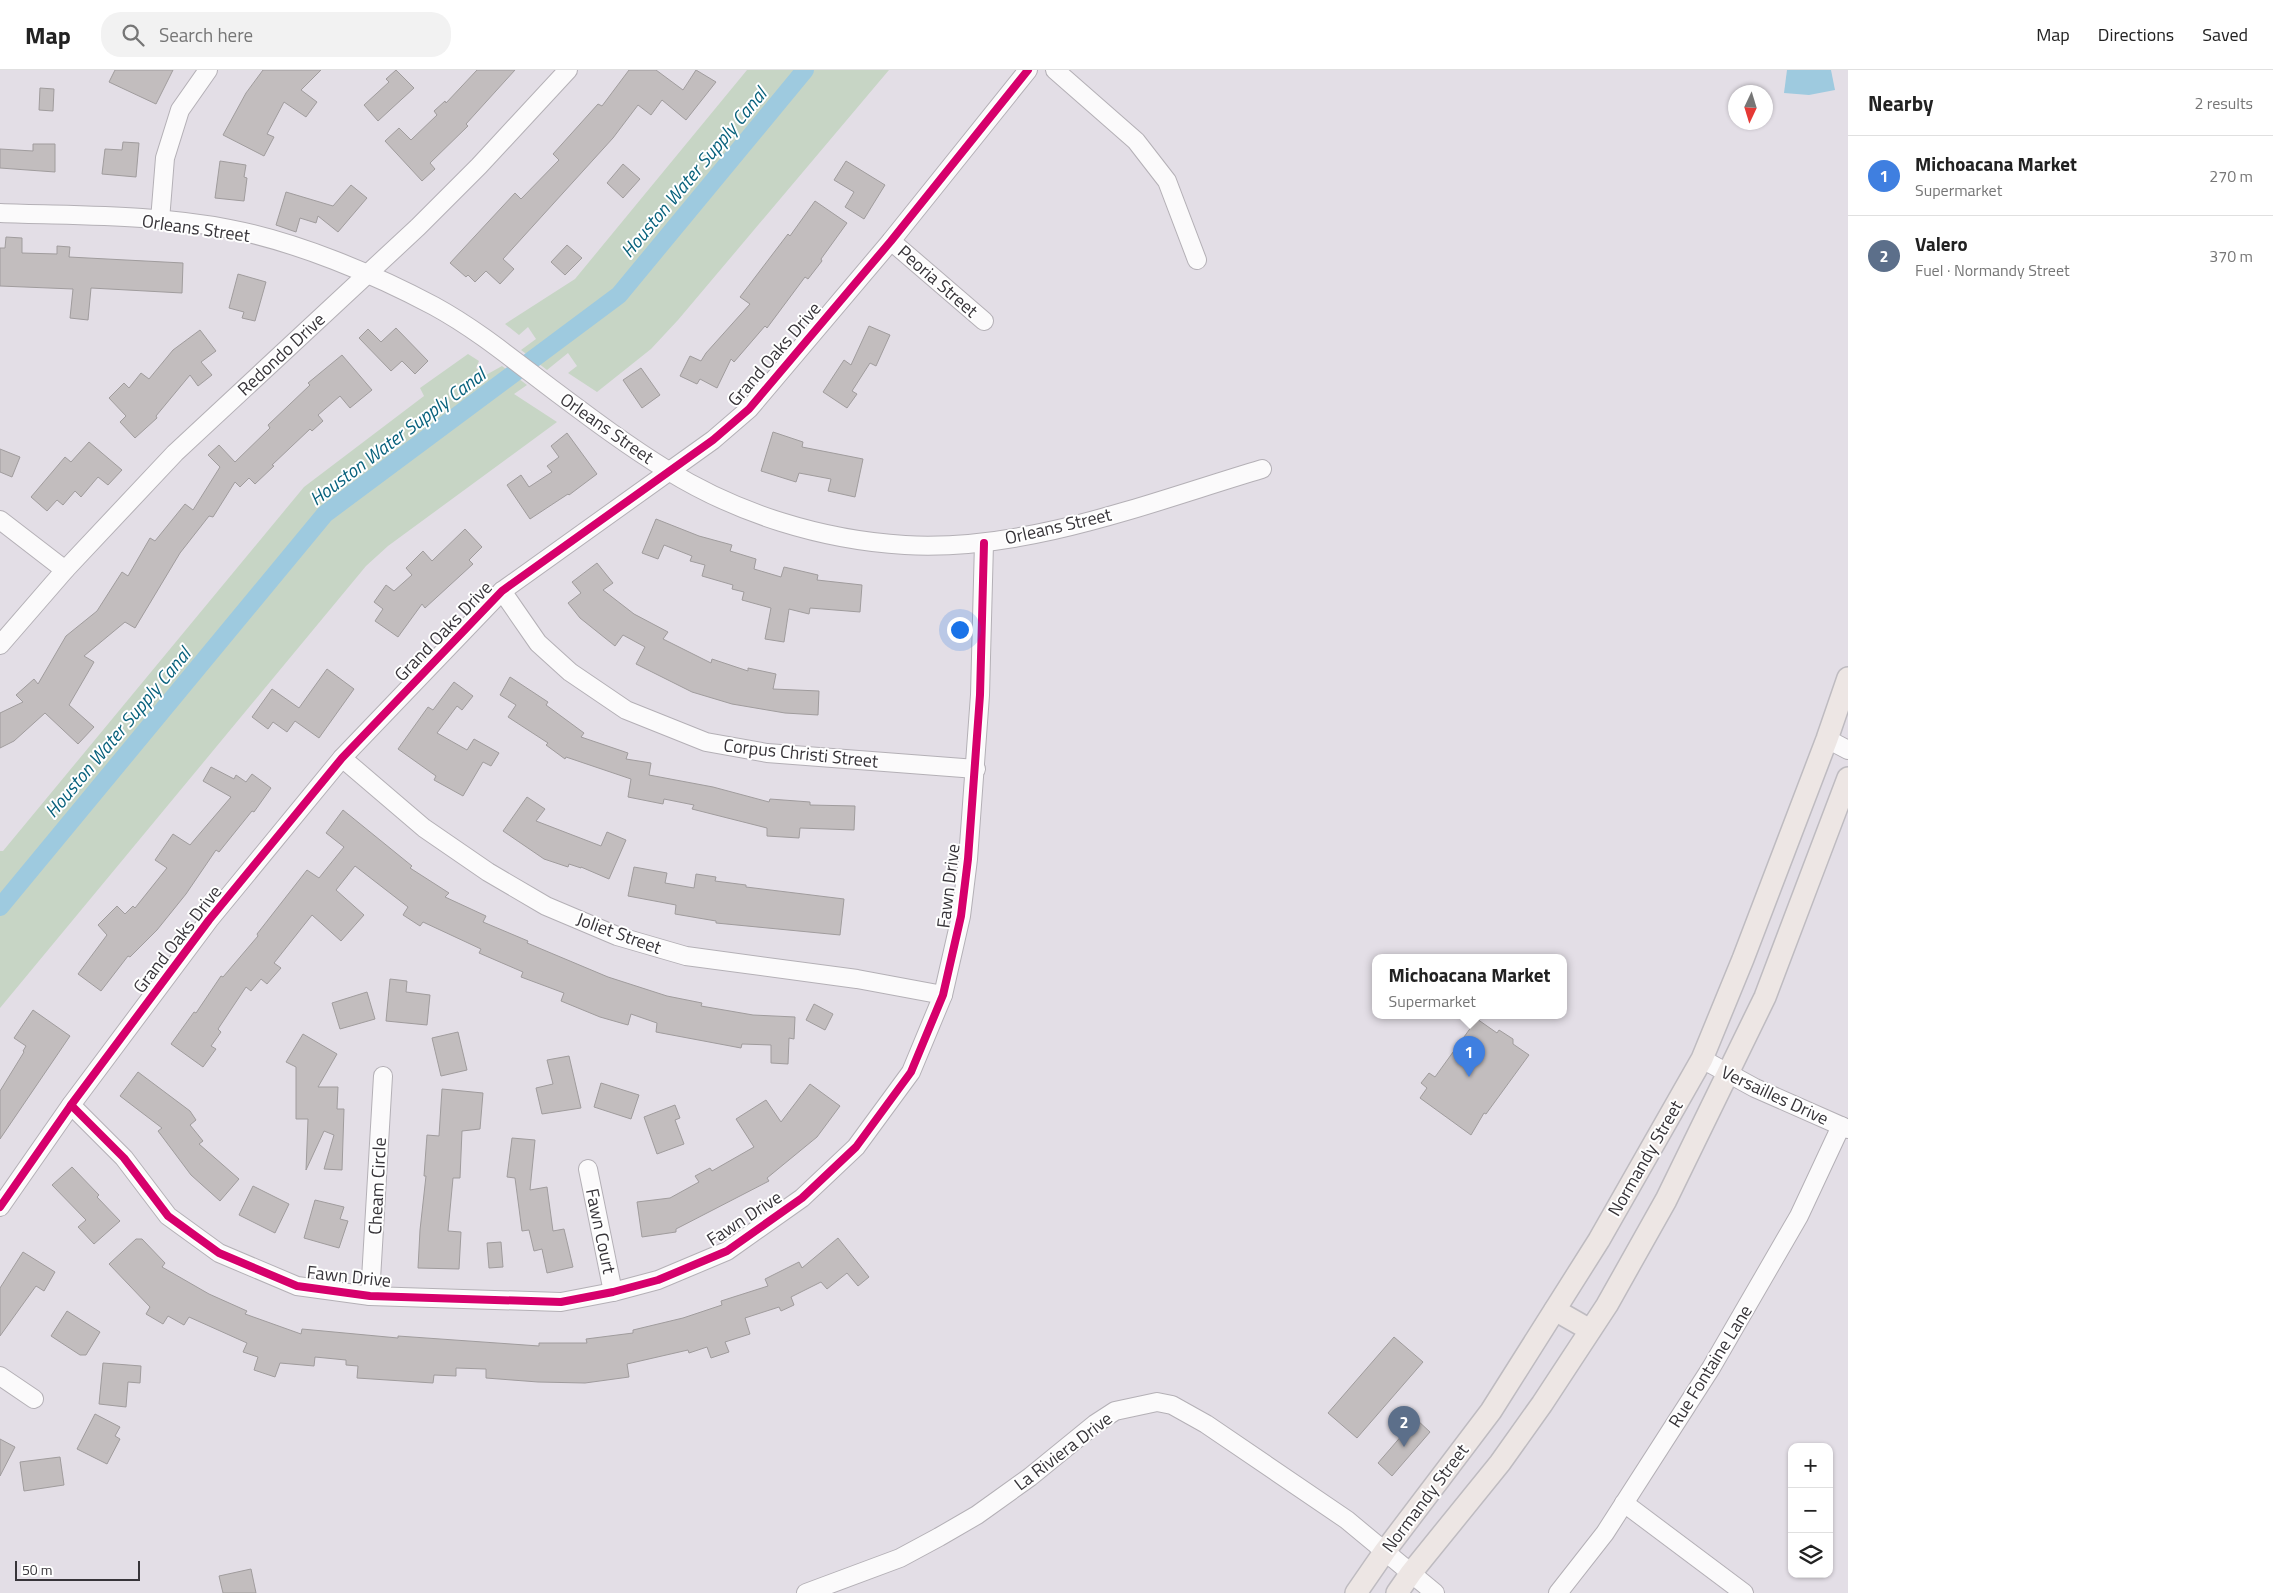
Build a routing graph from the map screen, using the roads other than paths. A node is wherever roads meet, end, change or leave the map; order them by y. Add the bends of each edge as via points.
1 (208, 70) edge
2 (568, 70) edge
3 (1028, 70) edge
4 (1055, 70) edge
5 (0, 212) edge
6 (160, 220) junction
7 (891, 242) junction
8 (1197, 260) dead end
9 (367, 274) junction
10 (984, 321) dead end
11 (1262, 469) dead end
12 (668, 471) junction
13 (0, 520) edge
14 (984, 543) junction
15 (65, 570) junction
16 (502, 591) junction
17 (0, 645) edge
18 (1848, 678) edge
19 (1827, 739) junction
20 (1848, 750) edge
21 (342, 758) junction
22 (976, 769) junction
23 (1848, 778) edge
24 (942, 995) junction
25 (1702, 1059) junction
26 (1728, 1073) junction
27 (383, 1076) dead end
28 (70, 1105) junction
29 (1844, 1127) edge
30 (588, 1169) dead end
31 (0, 1207) edge
32 (613, 1292) junction
33 (370, 1296) junction
34 (1555, 1310) junction
35 (1590, 1330) junction
36 (0, 1376) edge
37 (34, 1399) dead end
38 (1624, 1503) junction
39 (1385, 1551) junction
40 (1411, 1573) junction
41 (806, 1593) edge
42 (1356, 1593) edge
43 (1396, 1593) edge
44 (1435, 1593) edge
45 (1558, 1593) edge
46 (1744, 1593) edge

1 - 6 street via 180,110 165,158
2 - 9 street, Redondo Drive via 418,228
3 - 7 street, Grand Oaks Drive
4 - 8 street via 1136,141 1167,181
5 - 6 street, Orleans Street
6 - 9 street, Orleans Street via 231,229 329,258
7 - 10 street, Peoria Street
7 - 12 street, Grand Oaks Drive via 749,410
9 - 12 street, Orleans Street via 434,306 508,354 603,427
9 - 15 street, Redondo Drive via 175,454
11 - 14 street, Orleans Street via 1064,528
12 - 14 street, Orleans Street via 726,501 792,526 845,538 906,545
12 - 16 street, Grand Oaks Drive
13 - 15 street
14 - 22 street, Fawn Drive
15 - 17 street, Redondo Drive
16 - 21 street, Grand Oaks Drive
16 - 22 street, Corpus Christi Street via 538,643 570,672 626,710 706,742 767,753
18 - 19 main road, Normandy Street
19 - 20 street
19 - 25 main road, Normandy Street
21 - 24 street, Joliet Street via 424,828 488,872 546,906 617,936 686,956 837,976
21 - 28 street, Grand Oaks Drive via 210,920
22 - 24 street, Fawn Drive via 961,916
23 - 26 main road, Normandy Street via 1764,997
24 - 32 street, Fawn Drive via 912,1072 856,1147 802,1198 728,1251 658,1280
25 - 26 street, Versailles Drive
25 - 34 main road, Normandy Street
26 - 29 street, Versailles Drive
26 - 35 main road, Normandy Street via 1666,1200
27 - 33 street, Cheam Circle
28 - 31 street, Grand Oaks Drive
28 - 33 street, Fawn Drive via 124,1158 168,1216 219,1253 297,1286
29 - 38 street, Rue Fontaine Lane via 1762,1281 1711,1368
30 - 32 street, Fawn Court
32 - 33 street, Fawn Drive via 561,1302
34 - 35 main road
34 - 39 main road, Normandy Street via 1491,1411
35 - 40 main road, Normandy Street via 1500,1463
36 - 37 street
38 - 45 street, Rue Fontaine Lane
38 - 46 street
39 - 40 street, La Riviera Drive
39 - 41 street, La Riviera Drive via 1347,1520 1206,1424 1172,1405 1157,1402 1115,1411 1030,1477 940,1538 900,1558
39 - 42 main road, Normandy Street
40 - 43 main road, Normandy Street
40 - 44 street, La Riviera Drive

